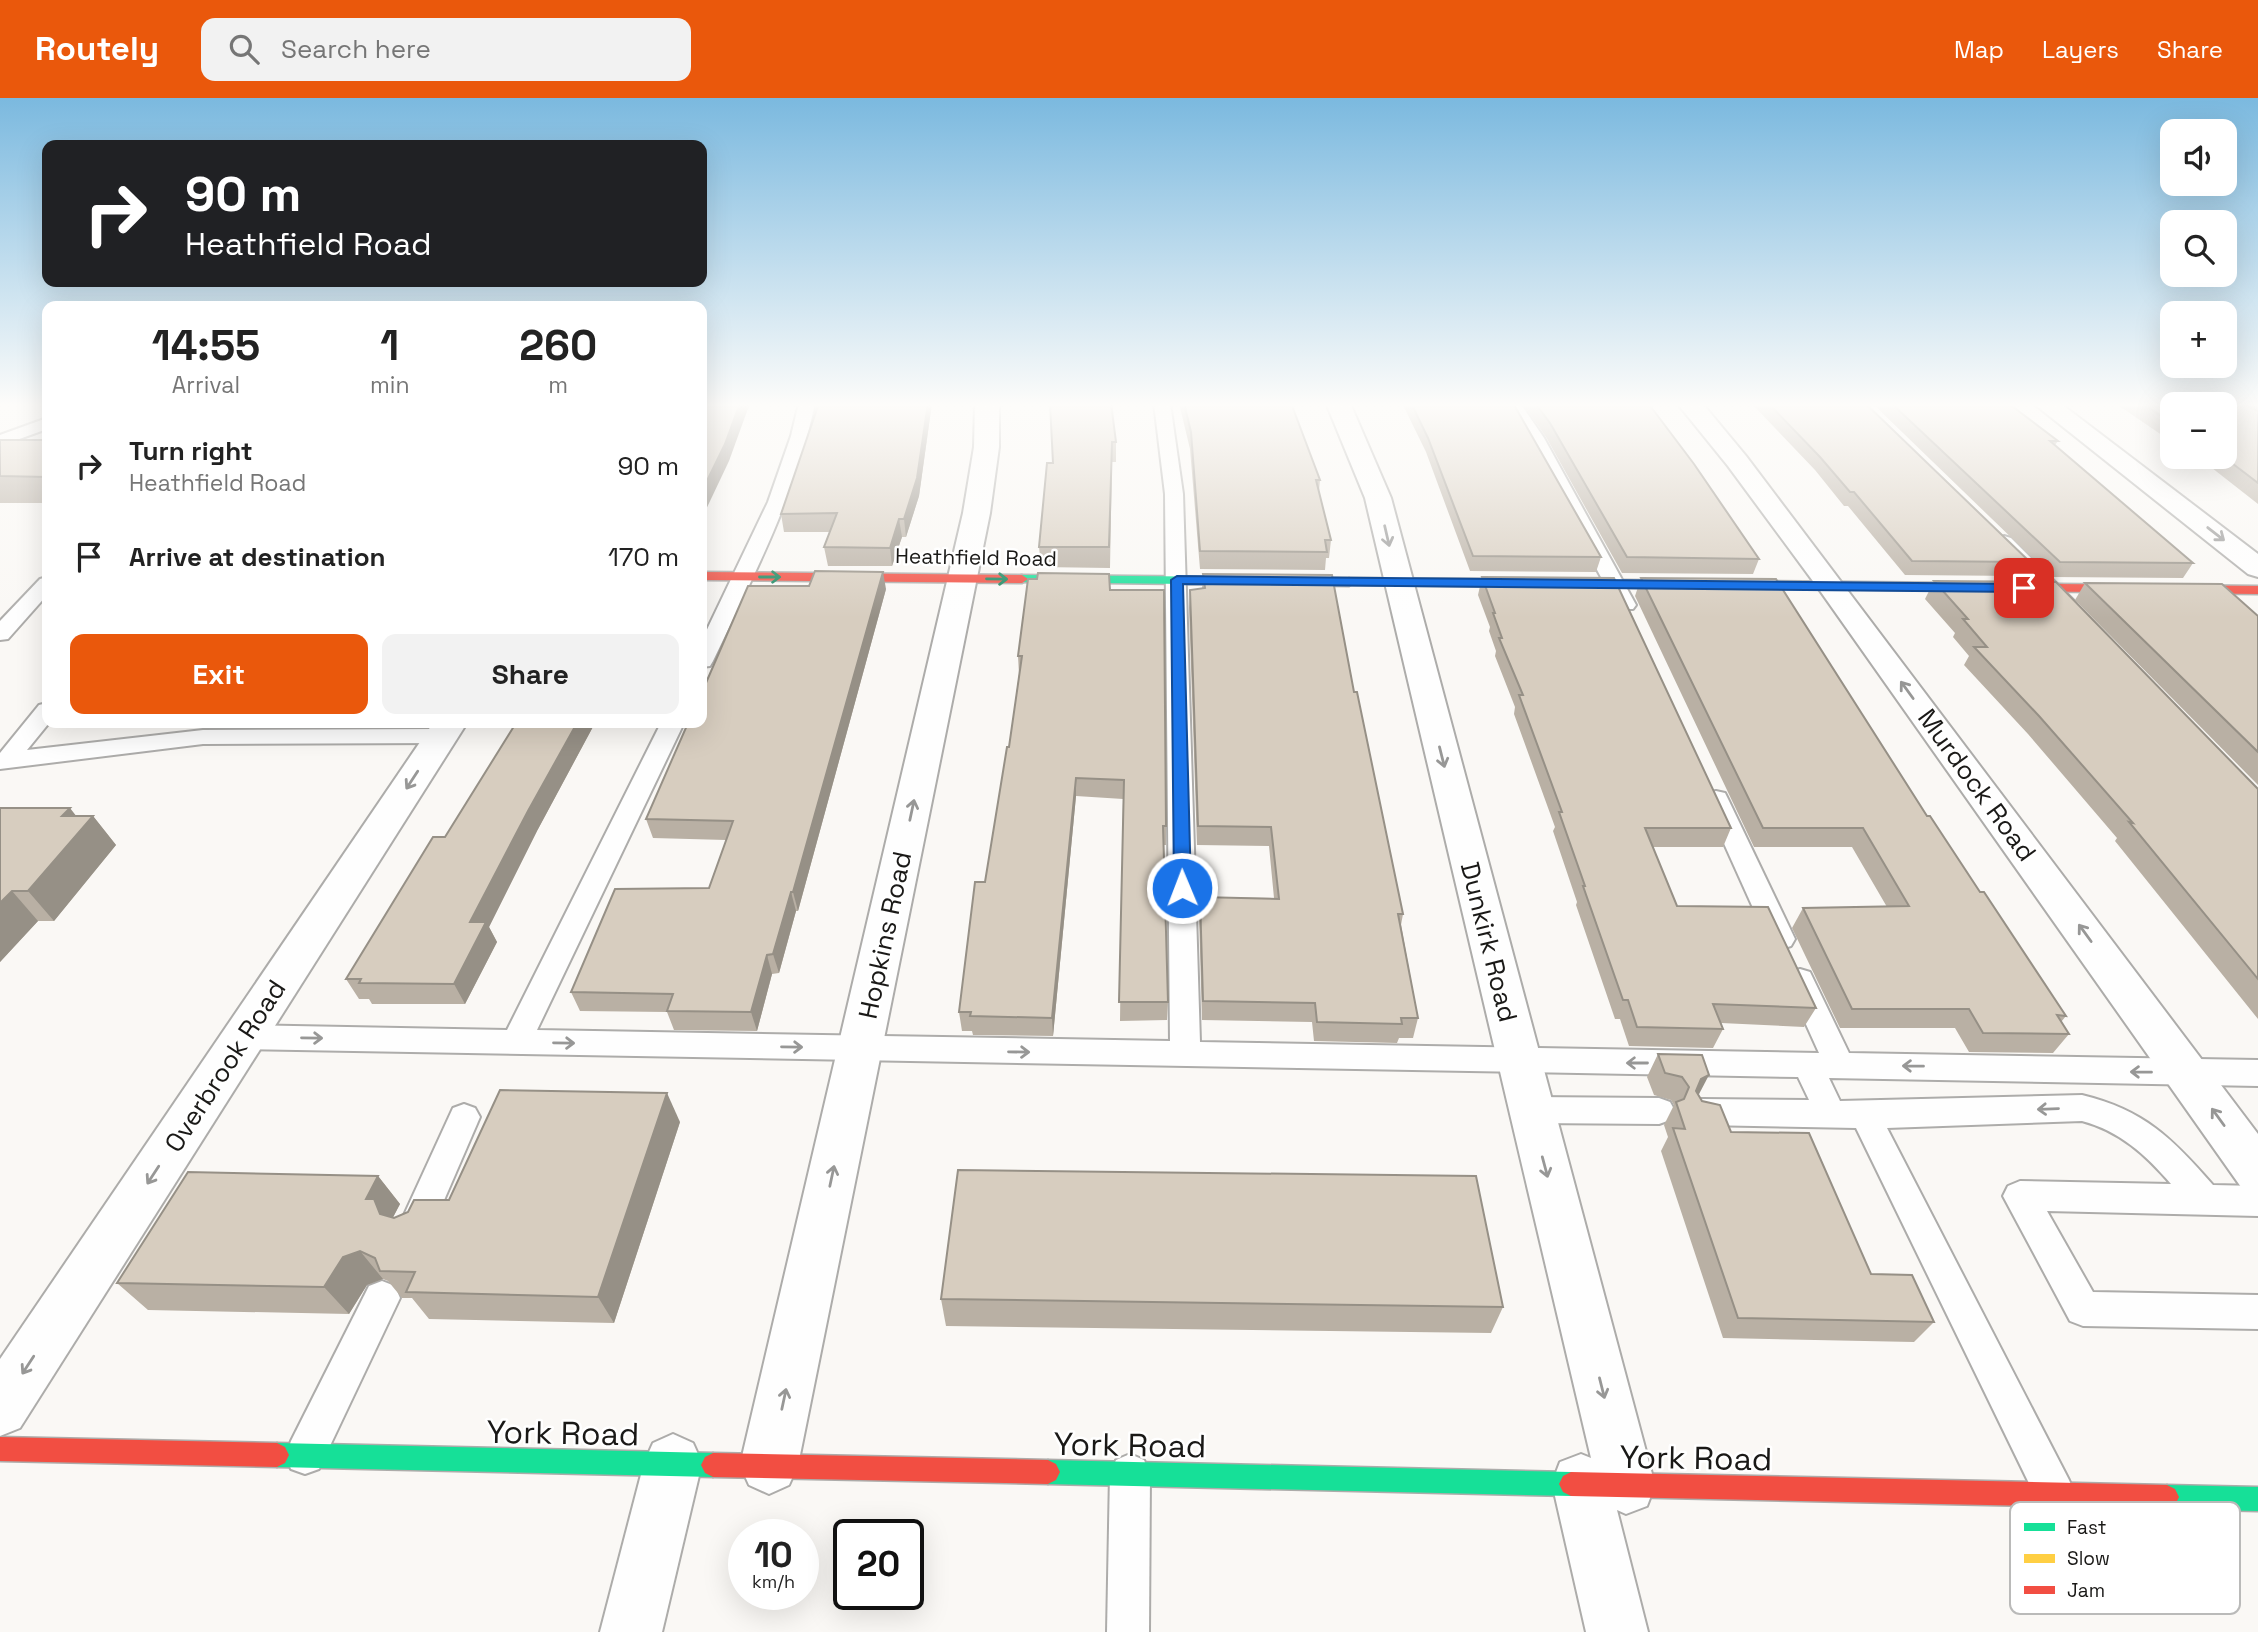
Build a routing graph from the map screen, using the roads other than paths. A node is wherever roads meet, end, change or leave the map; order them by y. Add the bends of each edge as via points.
1 (787, 475) edge
2 (980, 475) edge
3 (1171, 475) edge
4 (1368, 475) edge
5 (1555, 475) edge
6 (1747, 475) edge
7 (2137, 475) edge
8 (1987, 525) edge
9 (2258, 568) edge
10 (707, 576) edge
11 (743, 576) junction
12 (963, 578) junction
13 (1177, 580) junction
14 (1398, 582) junction
15 (1616, 584) junction
16 (1831, 586) junction
17 (42, 588) edge
18 (2052, 588) junction
19 (2258, 590) edge
20 (2081, 619) edge
21 (1638, 631) edge
22 (0, 634) edge
23 (707, 651) edge
24 (42, 716) edge
25 (136, 728) edge
26 (670, 728) edge
27 (445, 729) edge
28 (123, 747) junction
29 (4, 761) edge
30 (1707, 779) edge
31 (244, 1037) junction
32 (516, 1042) junction
33 (860, 1049) junction
34 (1185, 1055) junction
35 (1520, 1062) junction
36 (1823, 1064) junction
37 (2187, 1073) junction
38 (2258, 1073) edge
39 (1532, 1110) junction
40 (1659, 1111) dead end
41 (1702, 1112) edge
42 (1831, 1114) junction
43 (1865, 1115) junction
44 (464, 1117) dead end
45 (2255, 1163) edge
46 (2204, 1199) junction
47 (2258, 1201) edge
48 (415, 1228) edge
49 (382, 1298) edge
50 (2258, 1312) edge
51 (0, 1408) edge
52 (0, 1449) edge
53 (305, 1455) junction
54 (673, 1463) junction
55 (769, 1465) junction
56 (1130, 1474) junction
57 (1603, 1484) junction
58 (2054, 1494) junction
59 (2258, 1499) edge
60 (631, 1632) edge
61 (1128, 1632) edge
62 (1617, 1632) edge

1 - 11 lane
2 - 12 street, Hopkins Road
3 - 13 lane
4 -> 14 street, Dunkirk Road
5 - 15 lane
6 - 16 street, Murdock Road
7 -> 9 street
8 - 18 lane
10 - 11 street, Heathfield Road
11 -> 12 street, Heathfield Road
11 - 23 lane
12 -> 13 street, Heathfield Road
33 -> 12 street, Hopkins Road
13 - 14 street, Heathfield Road
13 - 34 lane
14 - 15 street, Heathfield Road
14 -> 35 street, Dunkirk Road
15 - 16 street, Heathfield Road
15 - 21 lane
16 - 18 street, Heathfield Road
37 -> 16 street, Murdock Road
17 - 22 lane
18 - 19 street, Heathfield Road
18 - 20 lane
24 - 29 lane
25 - 28 lane
26 - 32 lane
27 - 28 lane via 203,737
27 -> 31 street, Overbrook Road
28 - 29 lane
30 - 36 lane
31 -> 32 lane
31 -> 51 street, Overbrook Road
32 -> 33 lane
33 -> 34 lane
55 -> 33 street, Hopkins Road
34 - 35 lane
36 -> 35 lane
35 - 39 street, Dunkirk Road
37 -> 36 lane
36 - 42 lane
37 - 38 lane
45 -> 37 street, Murdock Road
39 - 40 lane
39 -> 57 street, Dunkirk Road
41 - 42 lane
42 - 43 lane
46 -> 43 lane via 2151,1138 2102,1112 2082,1108
43 - 58 lane
44 - 48 lane
46 - 47 lane
46 - 50 lane via 2021,1196 2083,1309
49 - 53 lane
52 - 53 street, York Road
53 - 54 street, York Road
54 - 55 street, York Road
54 - 60 street
55 - 56 street, York Road
56 - 57 street, York Road
56 - 61 lane
57 - 58 street, York Road
57 - 62 street, Dunkirk Road
58 - 59 street, York Road

